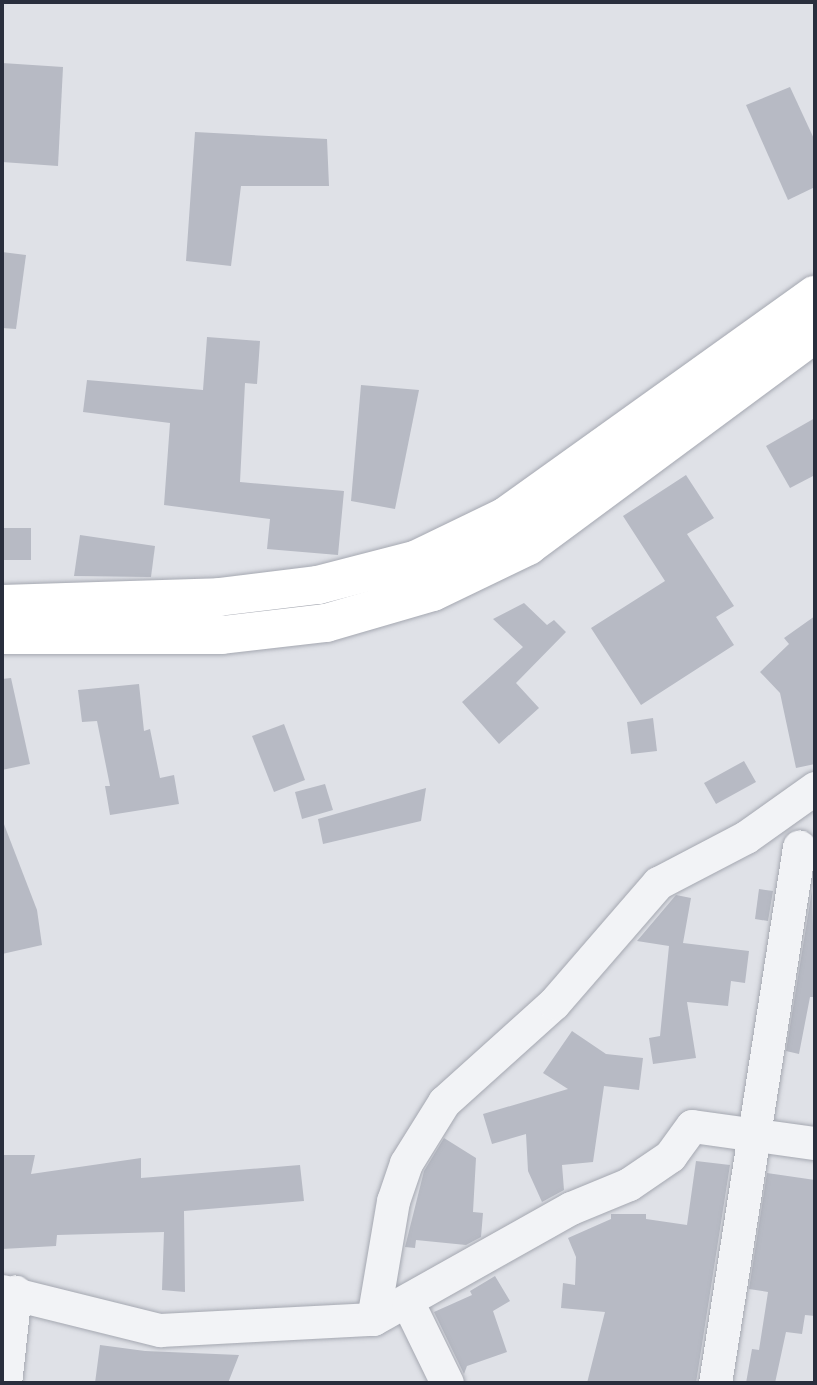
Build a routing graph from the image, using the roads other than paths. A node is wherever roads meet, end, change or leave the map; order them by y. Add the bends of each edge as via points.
1 (815, 295) edge
2 (815, 334) edge
3 (2, 604) edge
4 (2, 635) edge
5 (815, 788) edge
6 (746, 837) junction
7 (807, 849) edge
8 (753, 1133) junction
9 (815, 1143) edge
10 (8, 1291) edge
11 (408, 1303) junction
12 (373, 1319) junction
13 (5, 1383) edge
14 (447, 1383) edge
15 (715, 1383) edge

1 - 3 main road via 506,516 415,560 318,585 219,597
2 - 4 main road via 528,546 433,592 326,622 222,635
5 - 6 street
6 - 7 street
6 - 12 street via 658,883 554,1003 444,1102 406,1163 393,1200
7 - 8 street
8 - 9 street
8 - 11 street via 692,1126 670,1156 629,1184 571,1208
8 - 15 street
10 - 12 street via 160,1330
10 - 13 street
11 - 12 street
11 - 14 street

